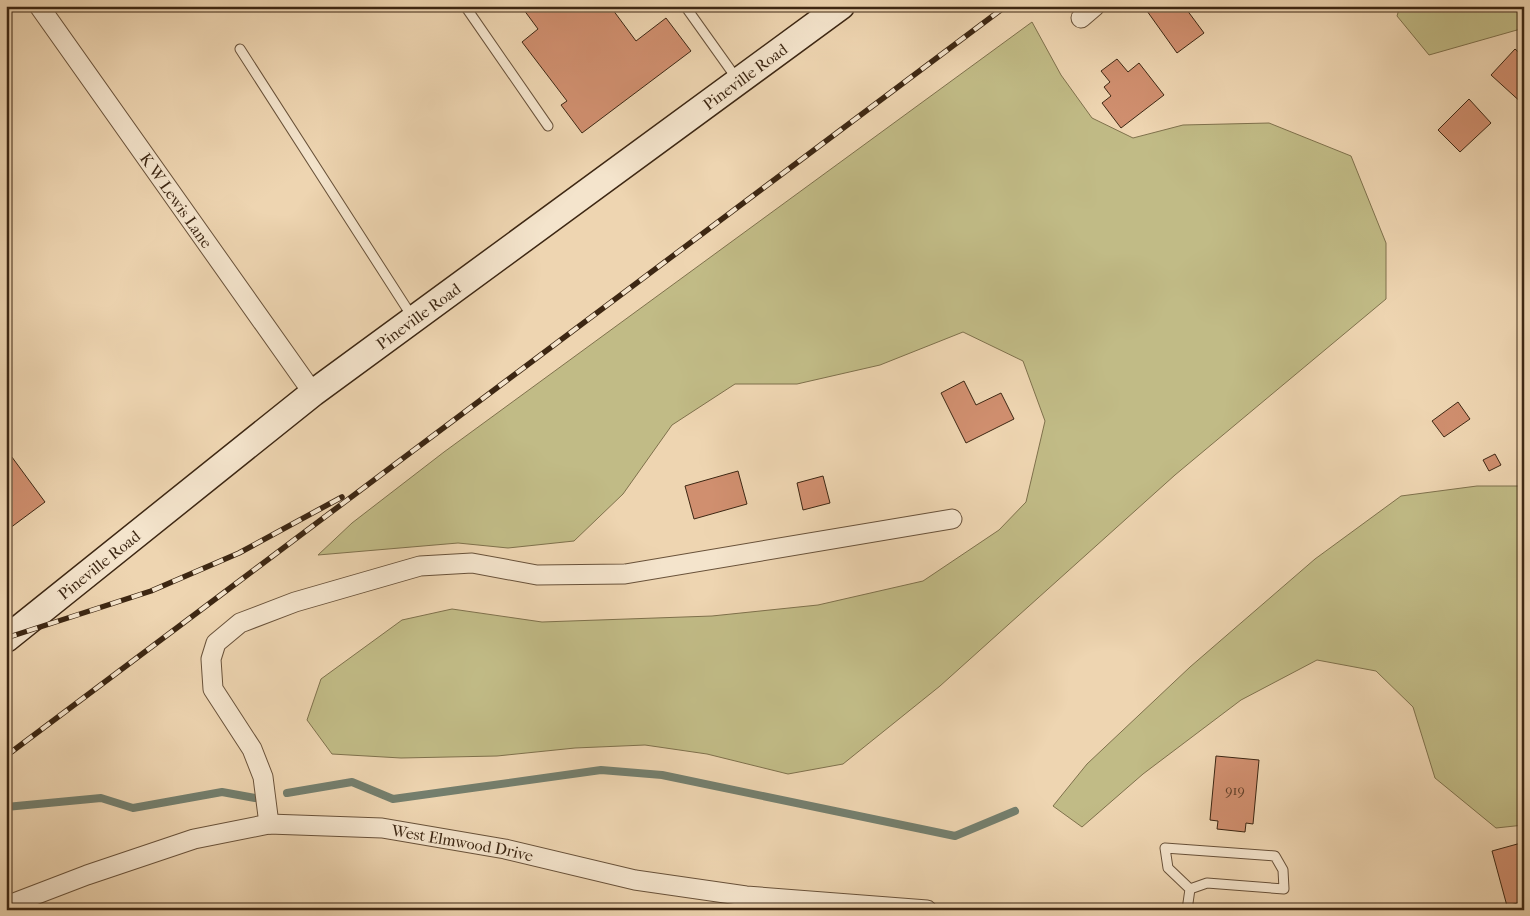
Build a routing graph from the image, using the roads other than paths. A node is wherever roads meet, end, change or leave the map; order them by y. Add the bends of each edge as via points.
1 (39, 6) edge
2 (465, 6) edge
3 (685, 6) edge
4 (841, 6) edge
5 (240, 49) dead end
6 (738, 81) junction
7 (548, 126) dead end
8 (413, 318) junction
9 (313, 393) junction
10 (952, 519) dead end
11 (6, 640) edge
12 (269, 824) junction
13 (1190, 889) junction
14 (6, 906) edge
15 (918, 909) edge
16 (1187, 910) edge

1 - 9 street, K W Lewis Lane
2 - 7 lane
3 - 6 lane
4 - 6 main road, Pineville Road
5 - 8 lane
6 - 8 main road, Pineville Road
8 - 9 main road, Pineville Road
9 - 11 main road, Pineville Road
10 - 12 street via 626,574 537,575 472,563 420,566 296,602 240,623 216,643 211,659 213,689 252,749 262,777
12 - 14 street, West Elmwood Drive via 194,839
12 - 15 street, West Elmwood Drive via 382,828 505,849 635,880 746,896
13 - 13 lane via 1168,868 1165,848 1275,856 1283,870 1284,889 1207,883
13 - 16 lane

